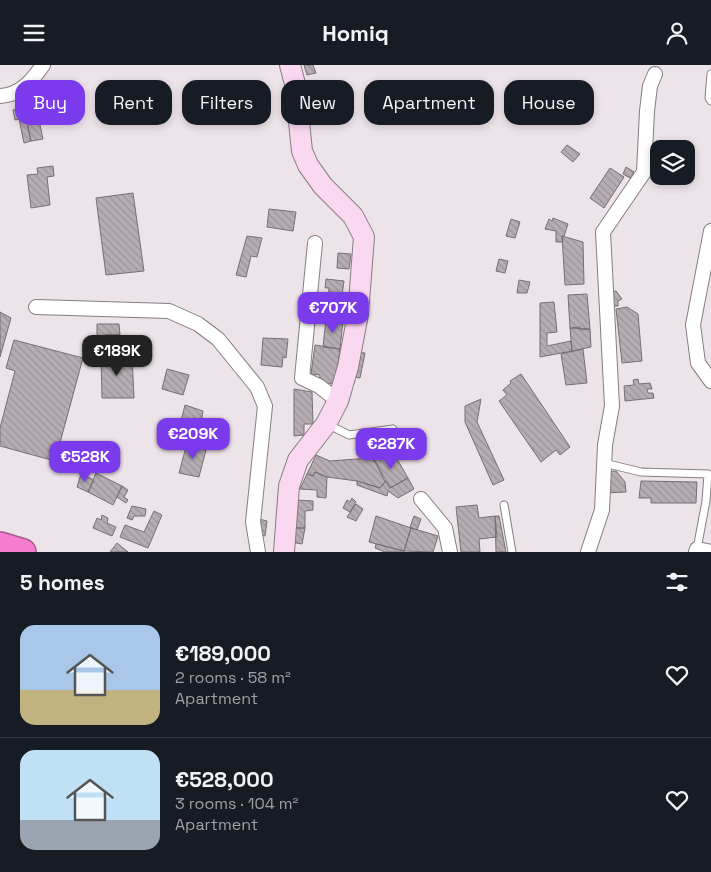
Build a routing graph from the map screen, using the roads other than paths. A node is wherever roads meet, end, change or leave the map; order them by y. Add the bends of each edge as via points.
1 (43, 65) edge
2 (290, 65) edge
3 (655, 74) dead end
4 (711, 74) edge
5 (0, 96) edge
6 (711, 101) edge
7 (711, 231) edge
8 (316, 243) dead end
9 (36, 307) dead end
10 (711, 381) edge
11 (338, 401) junction
12 (326, 424) junction
13 (393, 429) dead end
14 (604, 463) junction
15 (421, 499) dead end
16 (504, 505) dead end
17 (0, 545) edge
18 (696, 551) edge
19 (711, 551) edge
20 (23, 552) edge
21 (258, 552) edge
22 (284, 552) edge
23 (450, 552) edge
24 (512, 552) edge
25 (588, 552) edge

1 - 5 street via 21,90
2 - 11 street via 296,84 302,151 308,165 323,186 353,216 364,237 358,314
3 - 14 street via 647,111 644,172 602,232 612,406
4 - 6 lane
7 - 10 street via 693,325 698,363
8 - 11 street via 302,378
9 - 21 street via 169,311 198,324 218,339 257,387 265,406 253,522
11 - 12 street
12 - 13 lane via 349,435
12 - 22 street via 298,460 290,485
14 - 18 lane via 641,472 708,474
14 - 25 street via 602,510
15 - 23 street via 445,528
16 - 24 lane
17 - 20 highway
18 - 19 street

